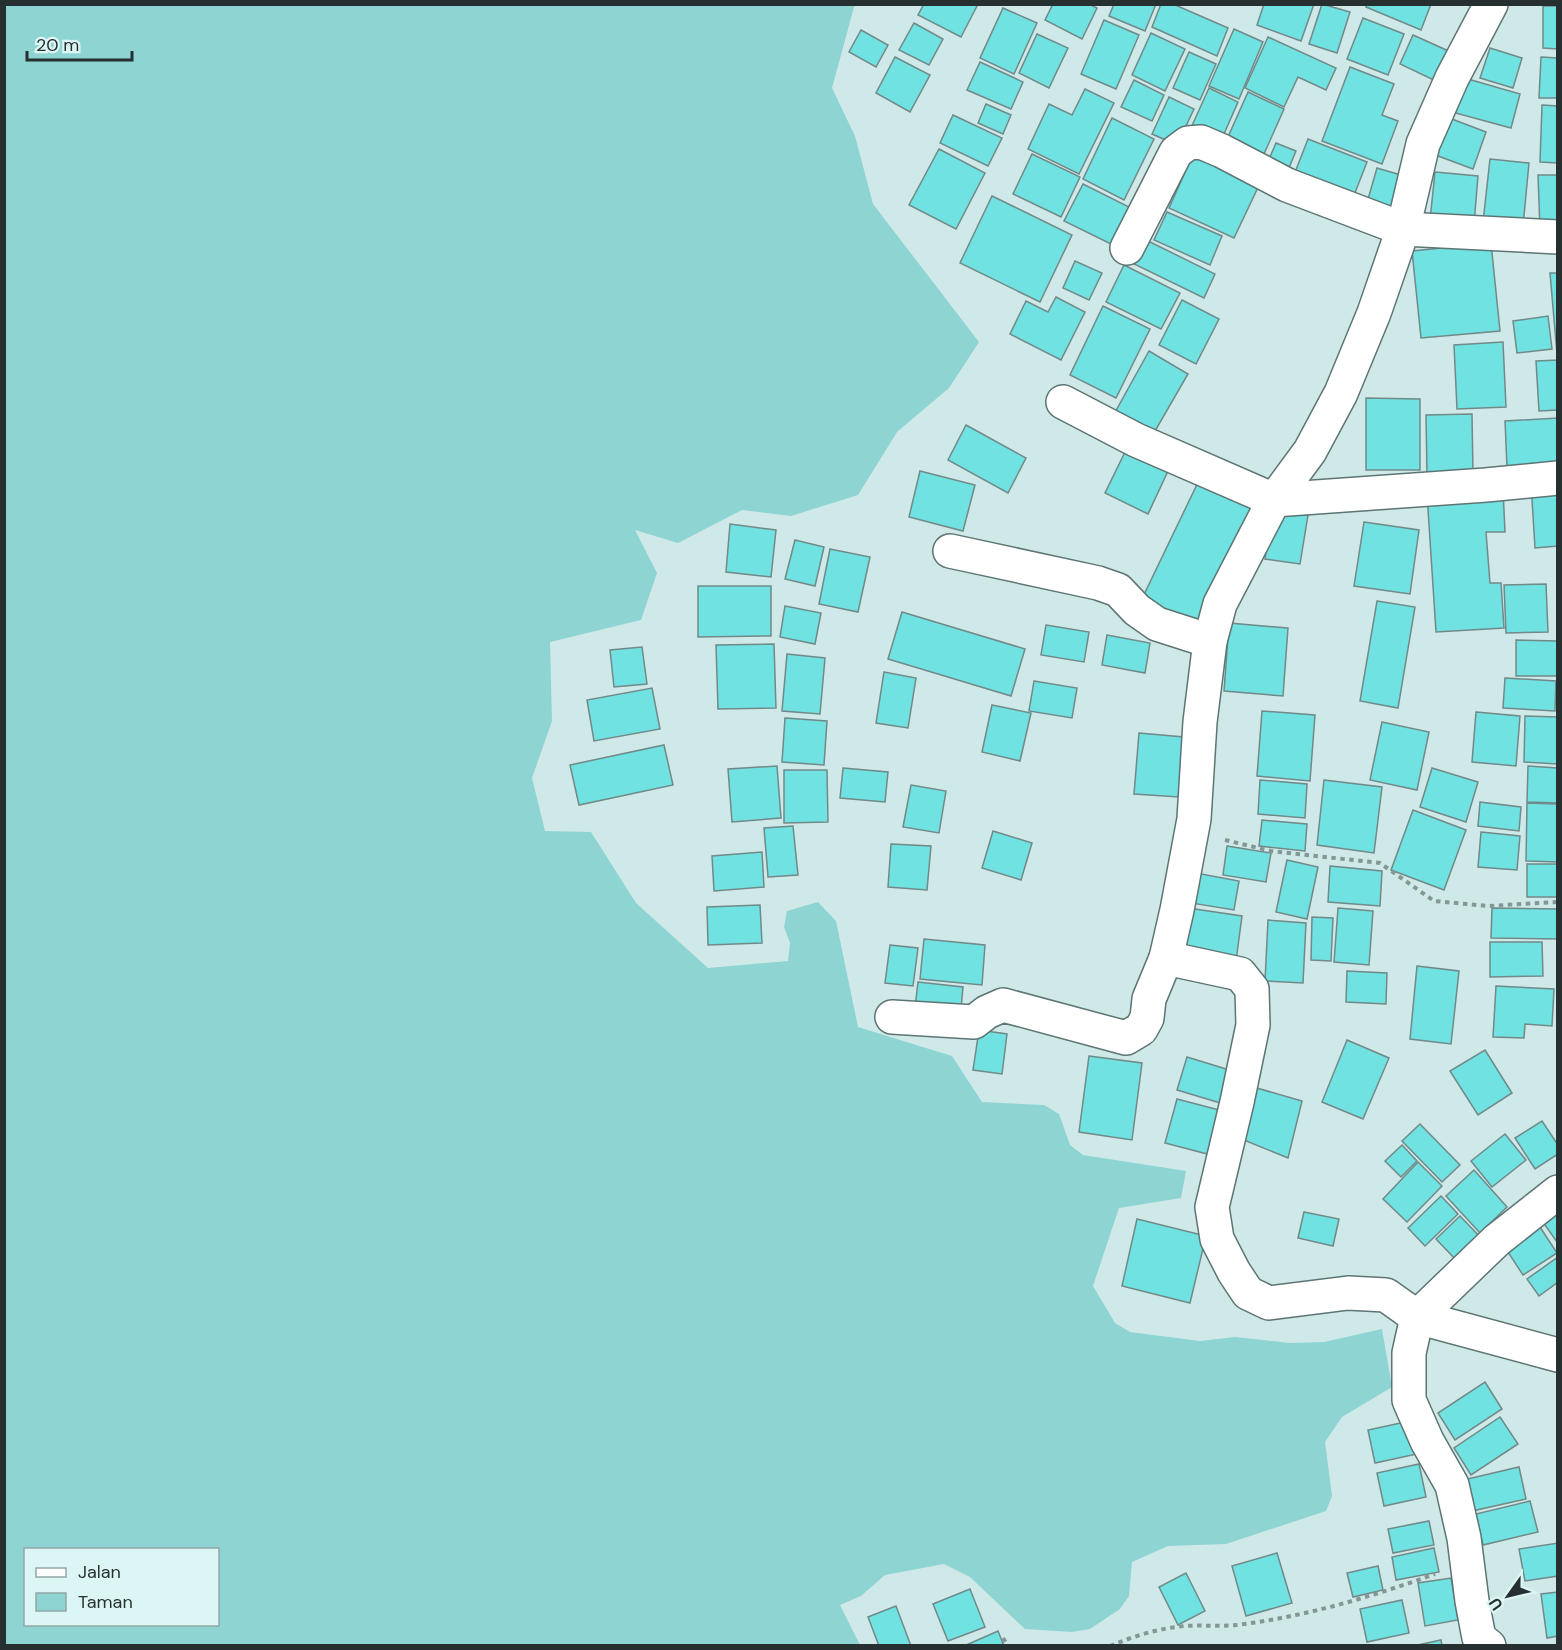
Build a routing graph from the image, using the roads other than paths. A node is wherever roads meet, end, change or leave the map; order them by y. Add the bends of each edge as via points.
1 (1491, 4) edge
2 (1403, 229) junction
3 (1557, 237) edge
4 (1127, 248) dead end
5 (1064, 402) dead end
6 (1557, 477) edge
7 (1274, 500) junction
8 (951, 551) dead end
9 (1210, 641) junction
10 (1166, 958) junction
11 (892, 1017) dead end
12 (1557, 1192) edge
13 (1417, 1317) junction
14 (1557, 1355) edge
15 (1489, 1646) edge

1 - 2 street via 1423,144
2 - 3 street
2 - 4 street via 1287,186 1201,142 1188,143 1176,152
2 - 7 street via 1341,393 1310,452
5 - 7 street via 1136,440
6 - 7 street
7 - 9 street via 1220,604
8 - 9 street via 1098,583 1118,590 1157,624
9 - 10 street via 1194,819
10 - 11 street via 1149,999 1148,1018 1141,1029 1126,1038 1003,1005 974,1022
10 - 13 street via 1240,974 1252,989 1252,1025 1212,1207 1217,1239 1248,1293 1269,1303 1348,1293 1386,1295
12 - 13 street via 1497,1240
13 - 14 street
13 - 15 street via 1409,1353 1409,1400 1452,1485 1479,1638

